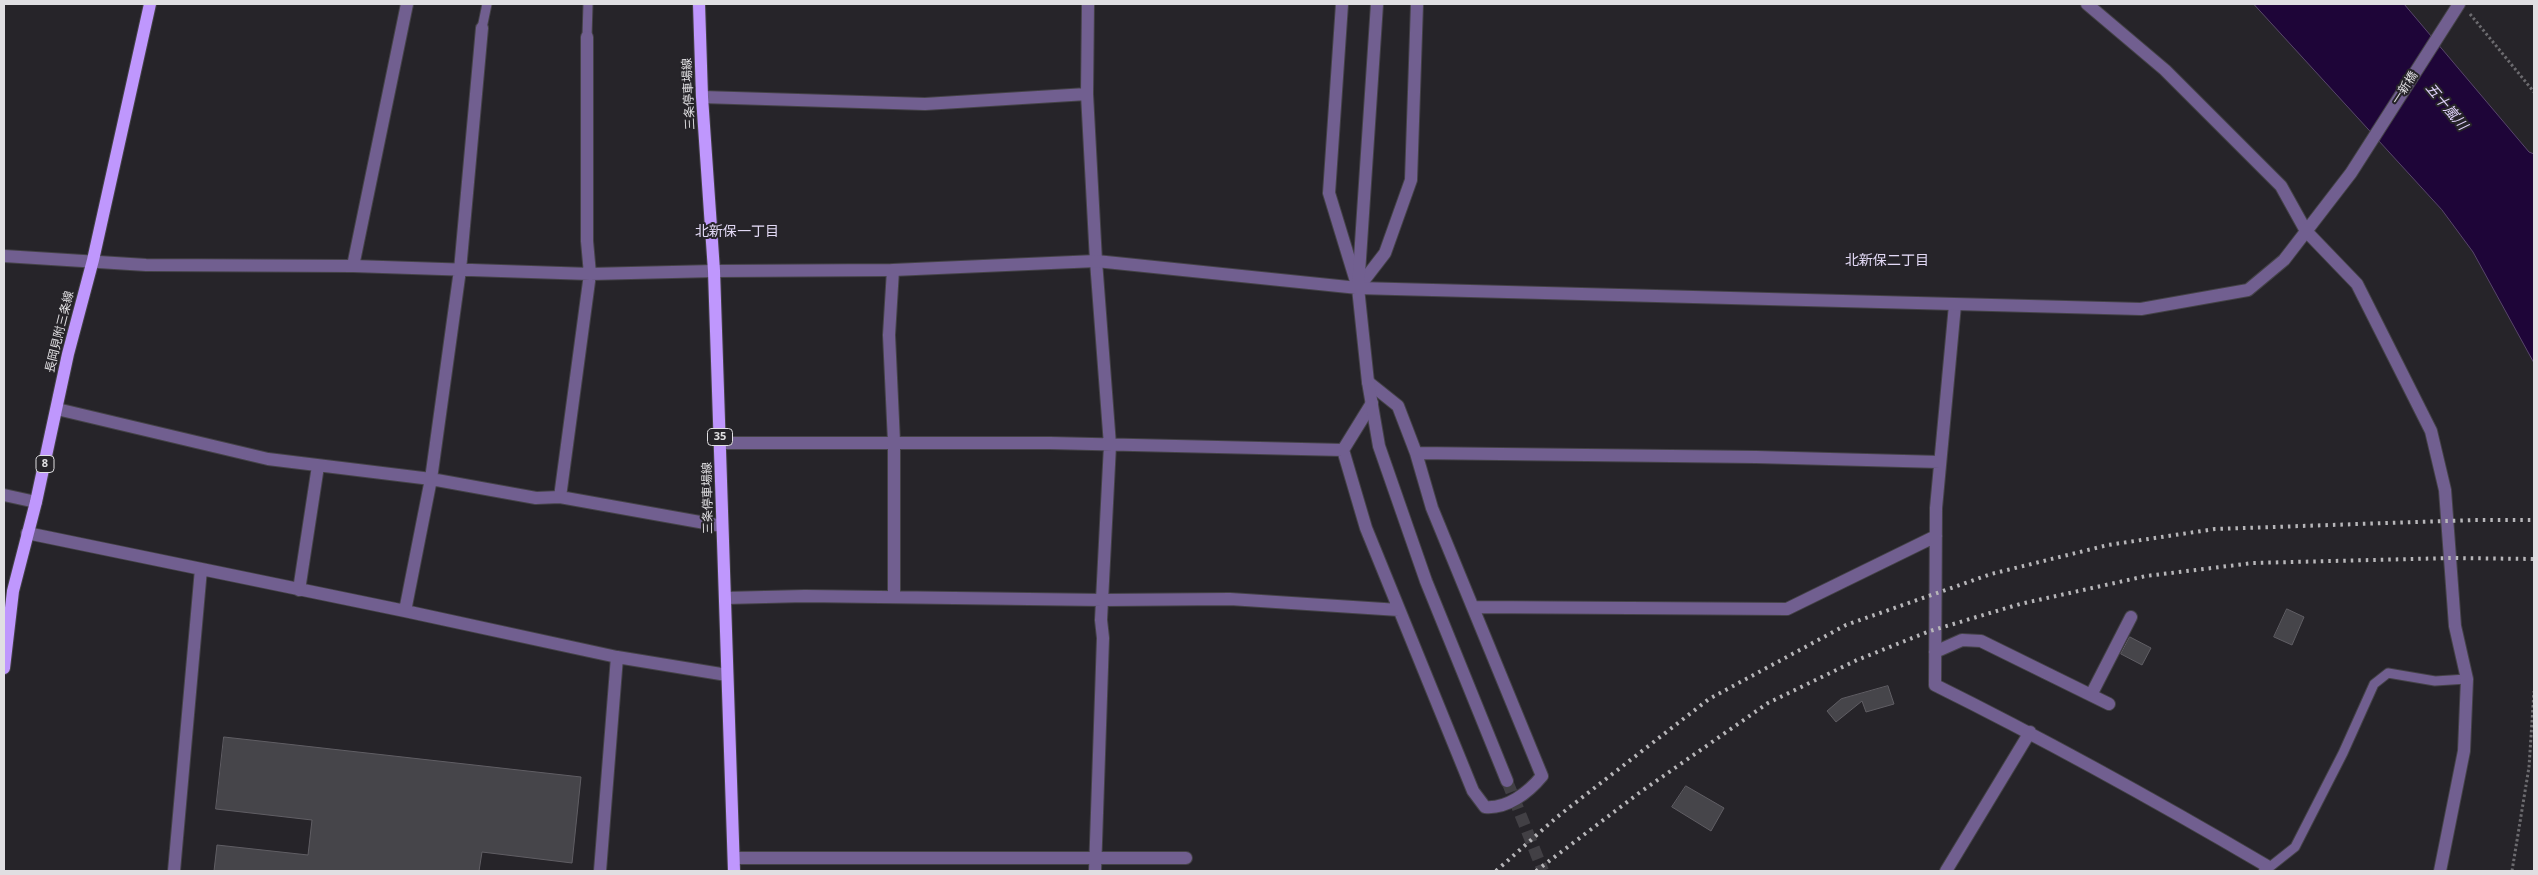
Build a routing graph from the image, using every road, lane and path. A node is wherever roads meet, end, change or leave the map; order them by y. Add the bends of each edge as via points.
1 (150, 4) edge
2 (407, 4) edge
3 (487, 4) edge
4 (588, 4) edge
5 (699, 4) edge
6 (1088, 4) edge
7 (1342, 4) edge
8 (1377, 4) edge
9 (1417, 4) edge
10 (2087, 4) edge
11 (2463, 7) edge
12 (482, 28) joint
13 (587, 37) joint
14 (2534, 92) edge
15 (1086, 94) junction
16 (702, 97) junction
17 (2306, 231) junction
18 (4, 256) edge
19 (93, 260) junction
20 (1096, 261) junction
21 (353, 266) junction
22 (460, 270) junction
23 (893, 270) junction
24 (714, 271) junction
25 (590, 274) junction
26 (1358, 288) junction
27 (1955, 306) junction
28 (1368, 382) junction
29 (1372, 403) junction
30 (57, 409) junction
31 (720, 442) junction
32 (894, 442) junction
33 (1110, 445) junction
34 (1344, 450) junction
35 (1416, 453) junction
36 (1940, 462) junction
37 (318, 466) junction
38 (431, 479) junction
39 (4, 495) edge
40 (560, 497) junction
41 (36, 502) junction
42 (722, 526) junction
43 (27, 533) junction
44 (1936, 536) junction
45 (201, 569) junction
46 (299, 590) junction
47 (894, 596) junction
48 (725, 598) junction
49 (1103, 600) junction
50 (1473, 607) junction
51 (1399, 610) junction
52 (405, 611) junction
53 (2131, 617) dead end
54 (1935, 652) junction
55 (617, 657) junction
56 (4, 668) edge
57 (727, 676) junction
58 (2467, 679) junction
59 (2534, 692) edge
60 (2091, 695) junction
61 (2109, 704) dead end
62 (2030, 732) junction
63 (1507, 781) tunnel mouth
64 (734, 858) junction
65 (1186, 858) dead end
66 (1096, 865) edge
67 (174, 871) edge
68 (600, 871) edge
69 (734, 871) edge
70 (1946, 871) edge
71 (2266, 871) edge
72 (2440, 871) edge
73 (2512, 871) edge

1 - 19 main road, 長岡見附三条線 / 8
2 - 21 street
3 - 12 lane
4 - 13 lane
5 - 16 main road, 三条停車場線 / 35
6 - 15 street
7 - 26 street via 1329,193
8 - 26 street
9 - 26 street via 1411,180 1385,253
10 - 17 street via 2164,70 2281,186
11 - 14 path
11 - 17 street, 一新橋 via 2351,173
12 - 22 street
13 - 25 street via 587,241
15 - 16 street via 925,104
15 - 20 street
16 - 24 main road, 三条停車場線 / 35
17 - 27 street, 一新橋 via 2284,260 2248,290 2141,309
17 - 58 street via 2357,284 2431,431 2445,490 2455,626
18 - 19 street, 一新橋
19 - 21 street, 一新橋 via 146,264
19 - 30 main road, 長岡見附三条線 / 8
20 - 23 street, 一新橋
20 - 26 street, 一新橋
20 - 33 street
21 - 22 street, 一新橋
22 - 25 street, 一新橋
22 - 38 street
23 - 24 street, 一新橋
23 - 32 street via 889,335
24 - 25 street, 一新橋
24 - 31 main road, 三条停車場線 / 35
25 - 40 street
26 - 27 street, 一新橋
26 - 28 street
27 - 36 street
28 - 29 street
28 - 35 street via 1398,406
29 - 34 street
29 - 63 street via 1379,446 1426,582
30 - 37 street via 268,458
30 - 41 main road, 長岡見附三条線 / 8
31 - 32 street
31 - 42 main road, 三条停車場線 / 35
32 - 33 street
32 - 47 street
33 - 34 street
33 - 49 street
34 - 51 street via 1366,528
35 - 36 street
35 - 50 street via 1432,508
36 - 44 street
37 - 38 street
37 - 46 street
38 - 40 street via 536,498
38 - 52 street
39 - 41 street
40 - 42 street
41 - 43 main road, 長岡見附三条線 / 8
42 - 48 main road, 三条停車場線 / 35
43 - 45 street
43 - 56 main road, 長岡見附三条線 / 8 via 13,591
44 - 50 street via 1787,609
44 - 54 street
45 - 46 street
45 - 67 street
46 - 52 street
47 - 48 street
47 - 49 street
48 - 57 main road, 三条停車場線 / 35
49 - 51 street via 1230,600
49 - 66 street
50 - 51 street via 1542,776 1532,788 1499,808 1485,807 1473,791
52 - 55 street
53 - 60 street
54 - 60 street via 1962,640 1982,641
54 - 62 street via 1935,685
55 - 57 street
55 - 68 street
57 - 64 main road, 三条停車場線 / 35
58 - 71 lane via 2435,681 2388,673 2374,684 2343,754 2295,847
58 - 72 street via 2464,751
59 - 73 path via 2529,767
60 - 61 street
62 - 70 street
62 - 71 street via 2194,823 2267,866
64 - 66 street
64 - 69 main road, 三条停車場線 / 35
65 - 66 street

